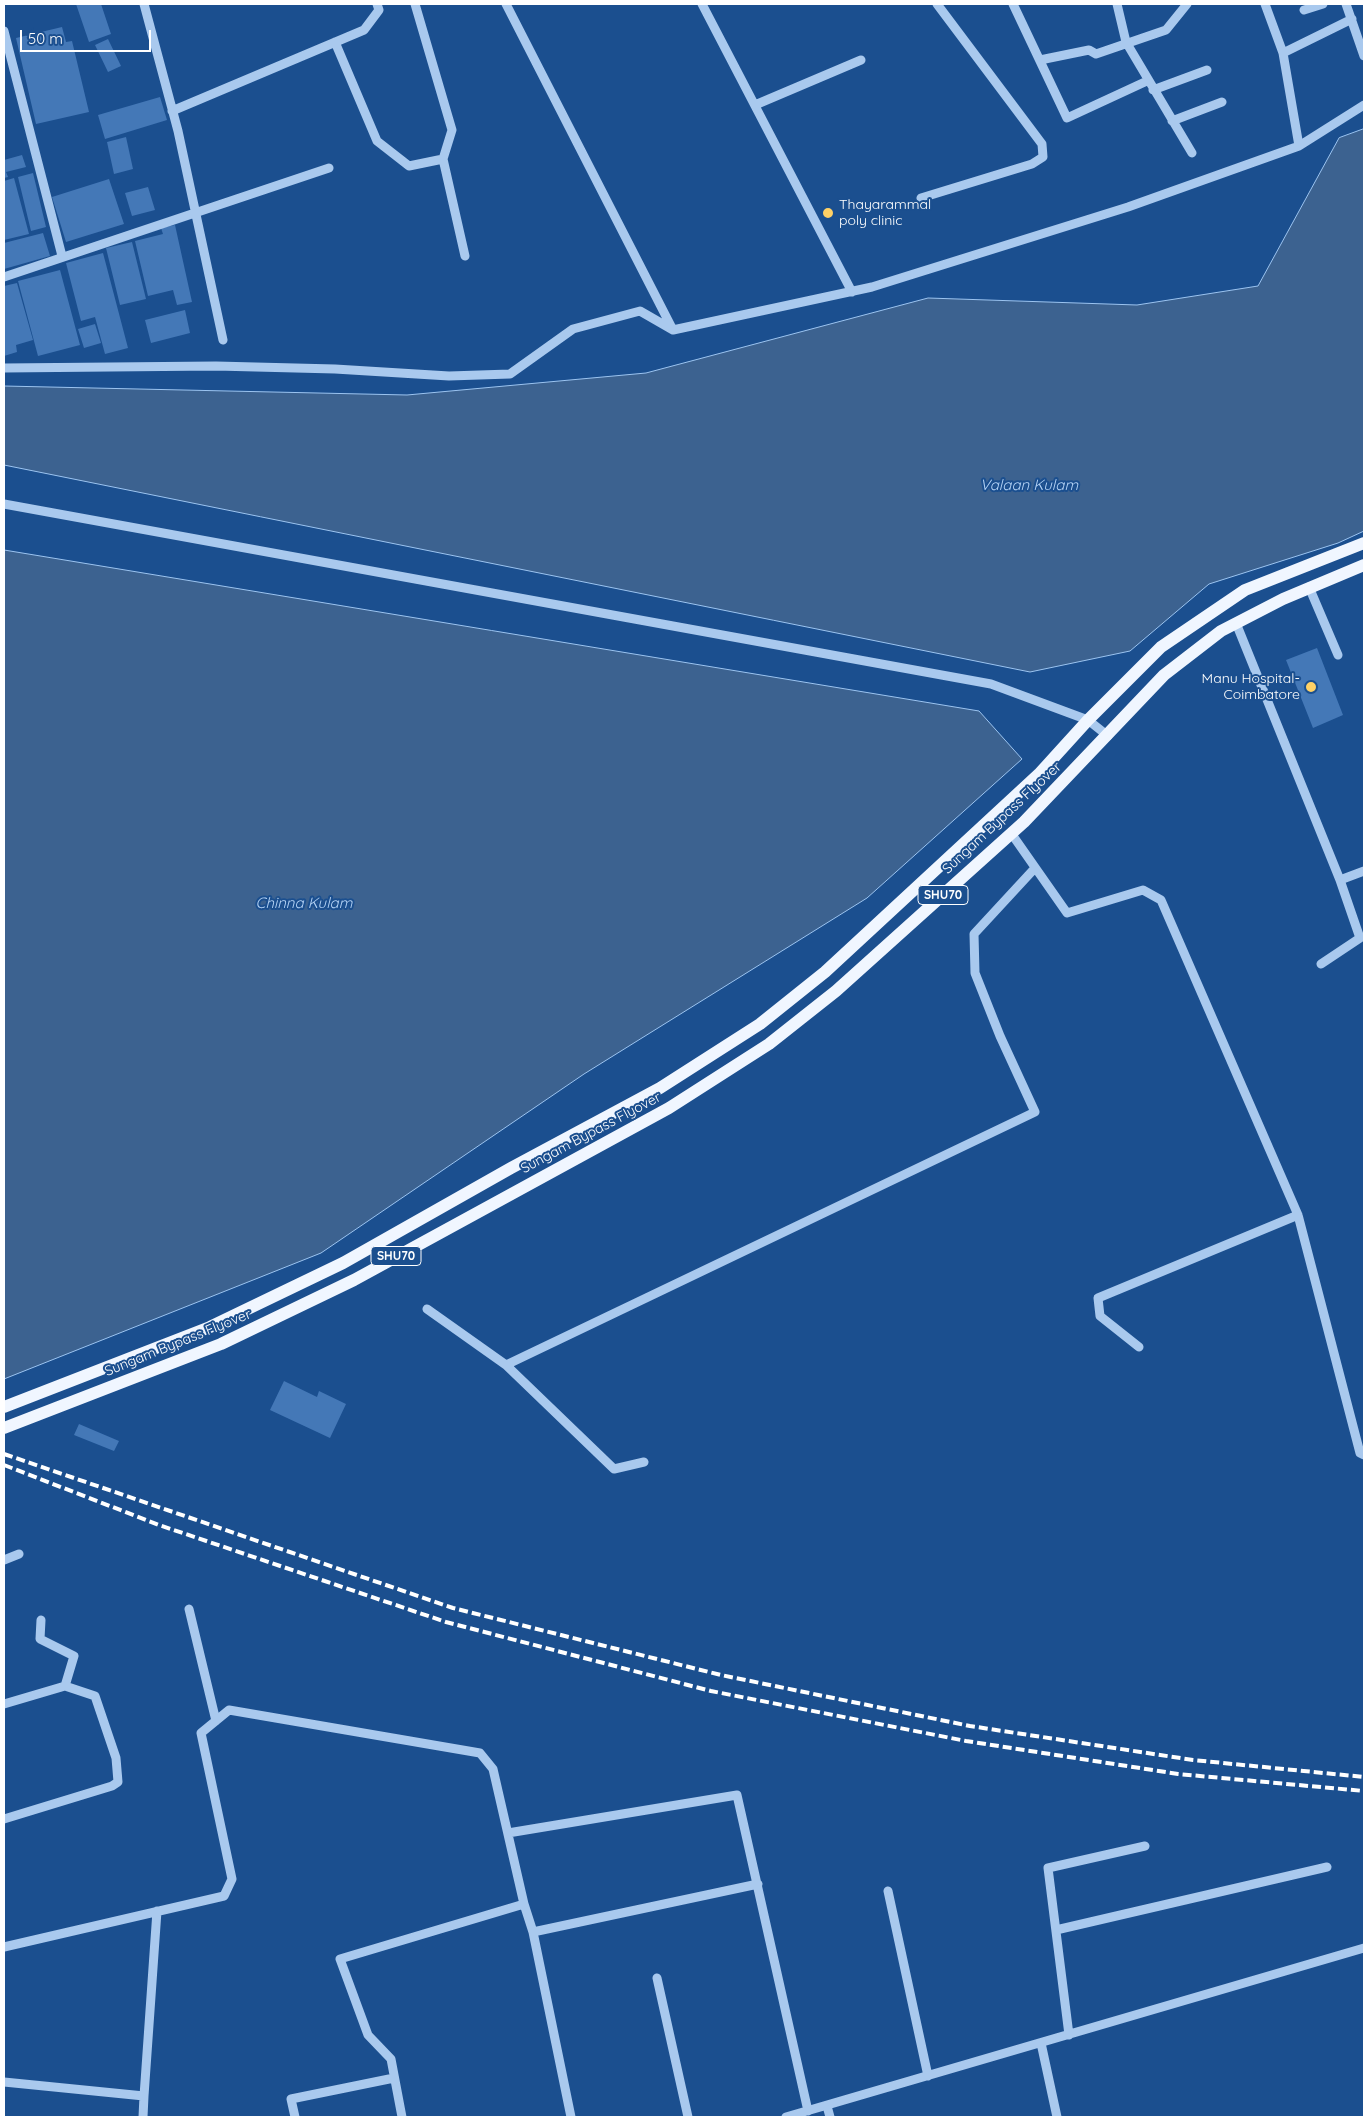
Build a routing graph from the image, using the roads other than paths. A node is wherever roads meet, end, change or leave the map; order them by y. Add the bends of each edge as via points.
1 (144, 4) edge
2 (377, 4) edge
3 (415, 4) edge
4 (506, 4) edge
5 (702, 4) edge
6 (937, 4) edge
7 (1014, 4) edge
8 (1117, 4) edge
9 (1187, 4) edge
10 (1265, 4) edge
11 (1323, 4) edge
12 (1346, 4) edge
13 (1304, 10) dead end
14 (1352, 19) junction
15 (4, 31) edge
16 (335, 42) junction
17 (1126, 42) junction
18 (1282, 53) junction
19 (1364, 56) edge
20 (860, 60) dead end
21 (1040, 60) junction
22 (1207, 70) dead end
23 (1147, 81) junction
24 (1153, 90) junction
25 (1222, 102) dead end
26 (755, 105) junction
27 (1364, 105) edge
28 (172, 111) junction
29 (1172, 121) junction
30 (1299, 146) junction
31 (1192, 153) dead end
32 (443, 158) junction
33 (329, 168) dead end
34 (921, 198) dead end
35 (195, 212) junction
36 (62, 256) junction
37 (465, 256) dead end
38 (4, 277) edge
39 (852, 292) junction
40 (673, 330) junction
41 (222, 340) dead end
42 (4, 368) edge
43 (4, 504) edge
44 (1364, 543) edge
45 (1364, 565) edge
46 (1309, 587) junction
47 (1236, 623) junction
48 (1338, 655) dead end
49 (1088, 720) junction
50 (1108, 736) junction
51 (1011, 833) junction
52 (1035, 868) junction
53 (1364, 871) edge
54 (1340, 880) junction
55 (1321, 964) dead end
56 (1298, 1215) junction
57 (427, 1309) dead end
58 (1138, 1347) dead end
59 (506, 1365) junction
60 (4, 1407) edge
61 (4, 1428) edge
62 (1364, 1455) edge
63 (644, 1462) dead end
64 (20, 1554) dead end
65 (4, 1560) edge
66 (189, 1609) dead end
67 (41, 1620) dead end
68 (65, 1686) junction
69 (4, 1704) edge
70 (216, 1721) junction
71 (4, 1819) edge
72 (508, 1833) junction
73 (1145, 1846) dead end
74 (1326, 1867) dead end
75 (758, 1884) junction
76 (888, 1891) dead end
77 (524, 1904) junction
78 (157, 1911) junction
79 (1056, 1930) junction
80 (533, 1932) junction
81 (4, 1947) edge
82 (1364, 1948) edge
83 (657, 1978) dead end
84 (1069, 2035) junction
85 (1041, 2043) junction
86 (928, 2076) junction
87 (394, 2078) junction
88 (4, 2082) edge
89 (144, 2096) junction
90 (827, 2106) junction
91 (808, 2111) junction
92 (143, 2117) edge
93 (295, 2117) edge
94 (402, 2117) edge
95 (571, 2117) edge
96 (688, 2117) edge
97 (786, 2117) edge
98 (830, 2117) edge
99 (1057, 2117) edge

1 - 28 street
2 - 16 street via 379,10 364,30
3 - 32 street via 452,130
4 - 40 street
5 - 26 street
6 - 34 street via 1042,144 1043,157 1032,164
7 - 21 street
8 - 17 street
9 - 17 street via 1166,30
10 - 18 street
11 - 13 street
12 - 14 street
14 - 18 street
14 - 19 street
15 - 36 street
16 - 28 street
16 - 32 street via 376,141 409,166
17 - 21 street via 1096,54 1089,50
17 - 23 street
18 - 30 street
20 - 26 street
21 - 23 street via 1067,118
22 - 24 street
23 - 24 street
24 - 29 street
25 - 29 street
26 - 39 street
27 - 30 street
28 - 35 street
29 - 31 street
30 - 39 street via 1128,207
32 - 37 street
33 - 35 street
35 - 36 street
35 - 41 street
36 - 38 street
39 - 40 street
40 - 42 street via 640,311 573,329 510,374 448,376 335,368 216,366
43 - 49 street via 990,684
44 - 49 main road, SHU70 via 1246,590 1160,648
45 - 46 main road, SHU70
46 - 47 main road, SHU70
46 - 48 street
47 - 50 main road, SHU70 via 1164,675
47 - 54 street
49 - 50 street
49 - 60 main road, Sungam Bypass Flyover / SHU70 via 1039,774 824,972 760,1024 660,1088 343,1263 210,1327
50 - 51 main road, Sungam Bypass Flyover / SHU70
51 - 52 street
51 - 61 main road, Sungam Bypass Flyover / SHU70 via 836,991 769,1044 669,1108 354,1280 221,1344
52 - 56 street via 1067,913 1143,890 1161,900
52 - 59 street via 974,934 975,973 1034,1112
53 - 54 street
54 - 55 street via 1360,938
56 - 58 street via 1098,1298 1100,1316
56 - 62 street via 1360,1453
57 - 59 street
59 - 63 street via 614,1469
64 - 65 street
66 - 70 street
67 - 68 street via 40,1639 74,1656
68 - 69 street
68 - 71 street via 95,1696 116,1758 118,1782
70 - 72 street via 229,1710 480,1753 493,1769
70 - 78 street via 201,1733 232,1879 224,1896
72 - 75 street via 737,1795
72 - 77 street
73 - 79 street via 1048,1868
74 - 79 street
75 - 80 street
75 - 91 street
76 - 86 street
77 - 80 street
77 - 87 street via 340,1959 368,2035 391,2059
78 - 81 street
78 - 89 street
79 - 84 street
80 - 95 street
82 - 84 street
83 - 96 street
84 - 85 street
85 - 86 street
85 - 99 street
86 - 90 street
87 - 93 street via 291,2099
87 - 94 street
88 - 89 street
89 - 92 street
90 - 91 street
90 - 98 street
91 - 97 street

